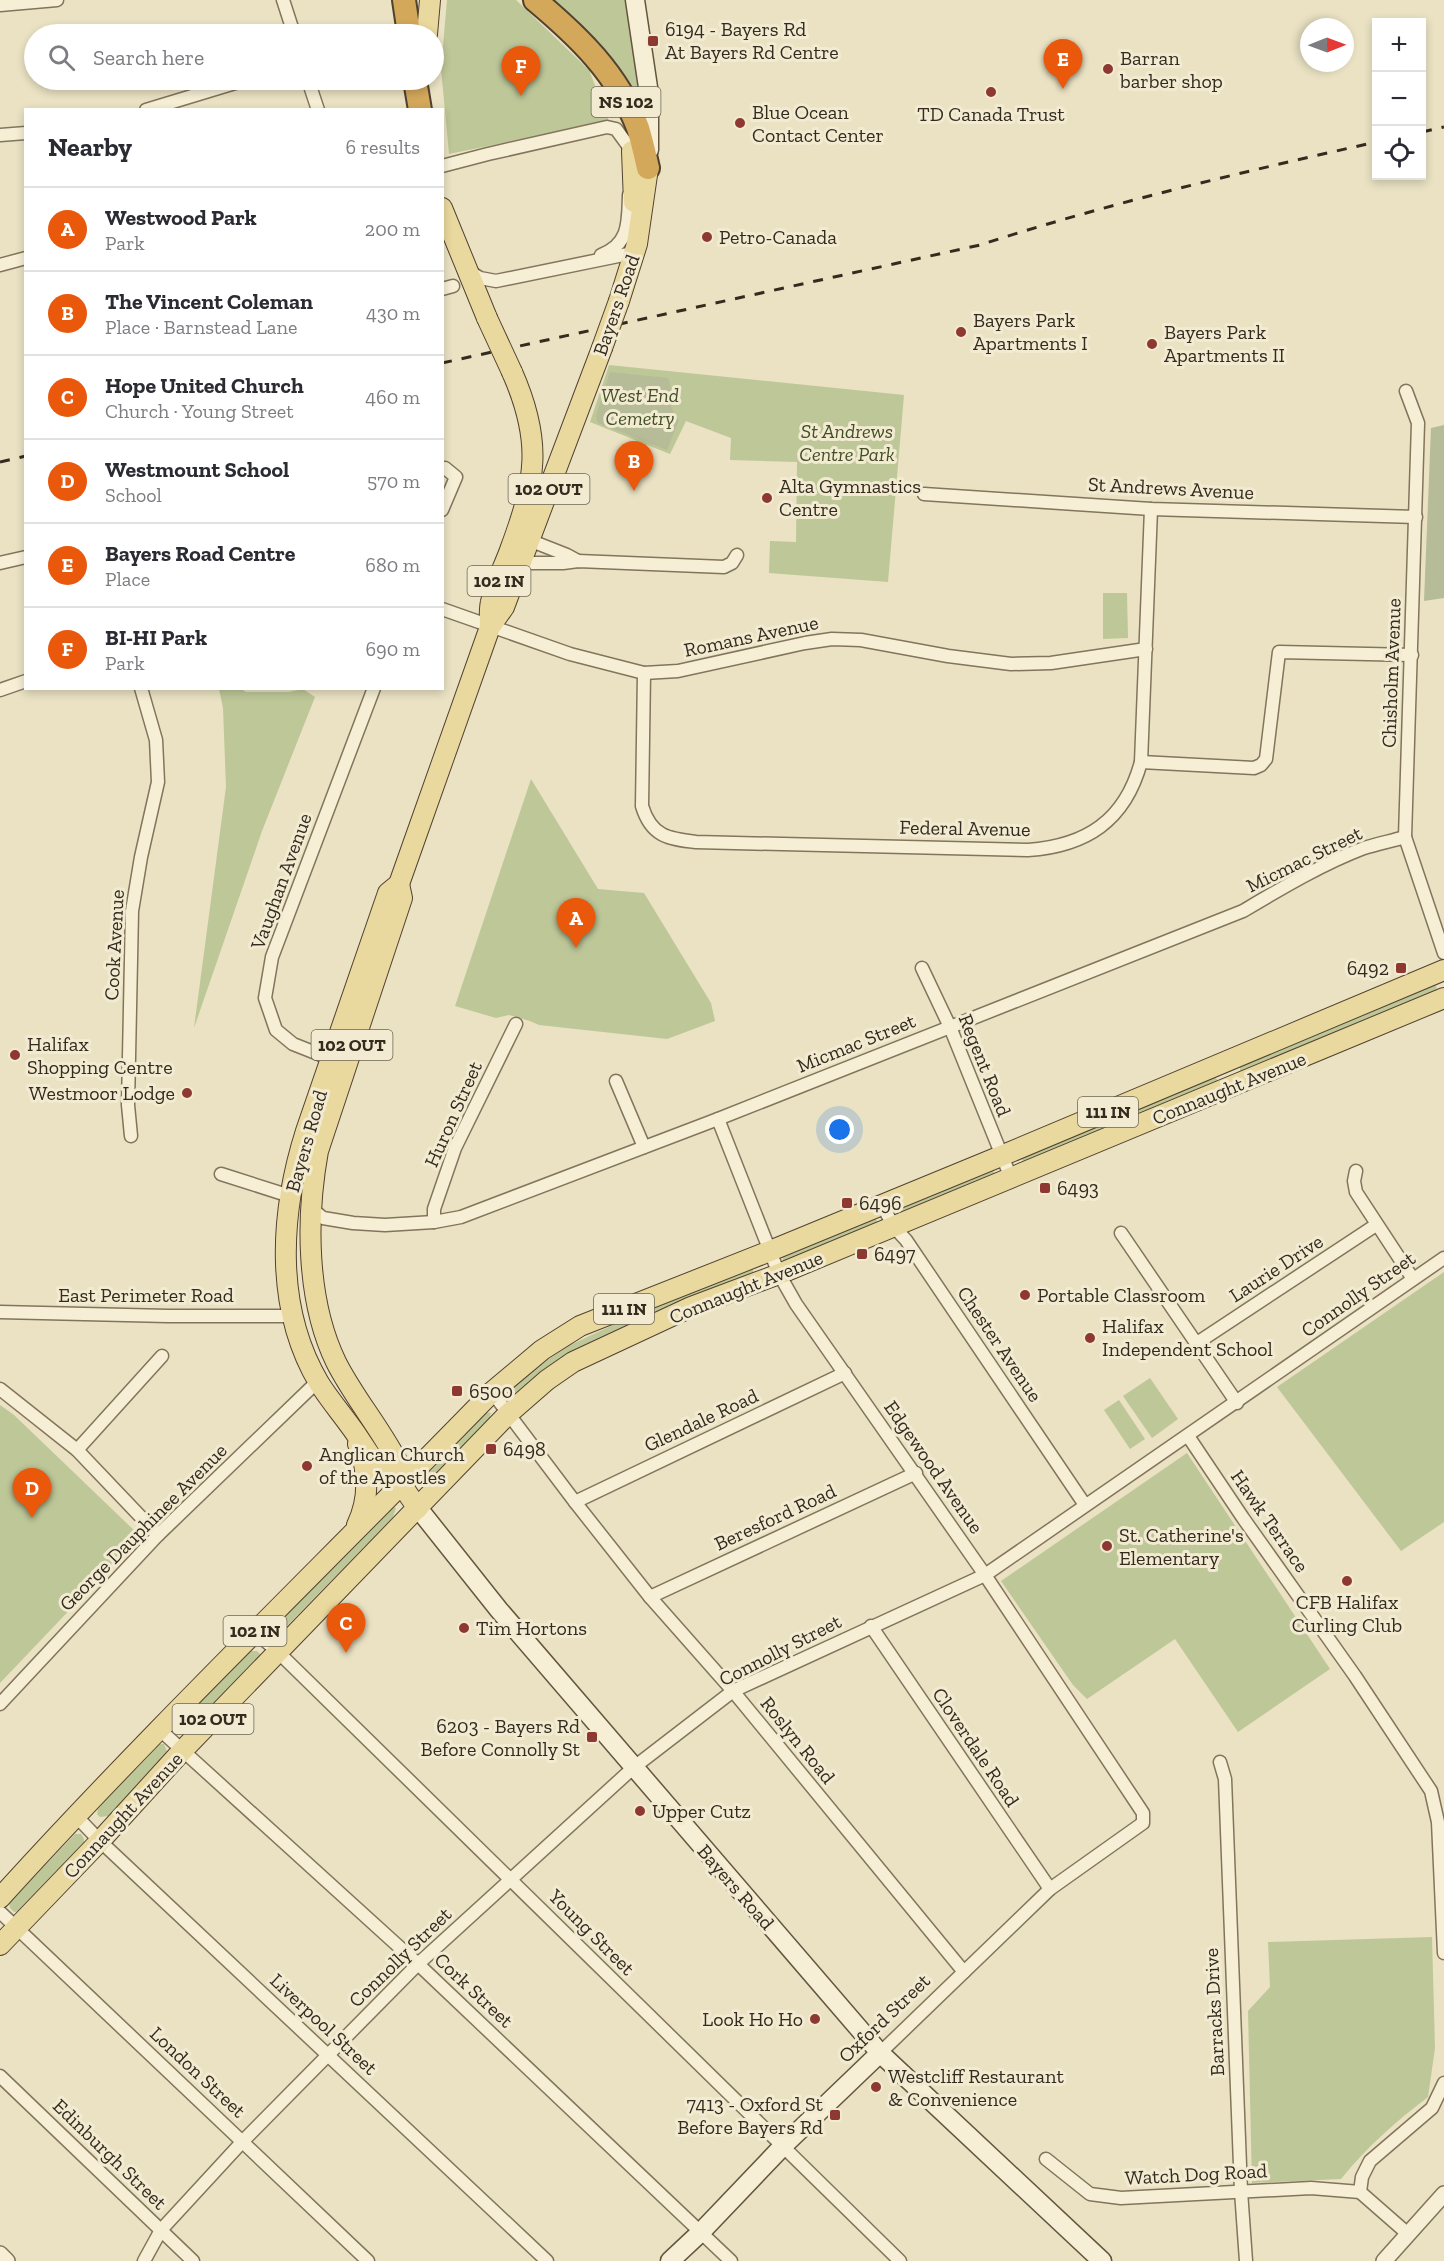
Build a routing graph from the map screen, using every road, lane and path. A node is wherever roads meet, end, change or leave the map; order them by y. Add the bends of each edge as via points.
1 (57, 0) edge
2 (283, 0) edge
3 (404, 0) edge
4 (430, 0) edge
5 (535, 0) edge
6 (635, 0) edge
7 (0, 5) edge
8 (291, 24) edge
9 (408, 24) edge
10 (427, 24) edge
11 (585, 45) junction
12 (212, 90) edge
13 (311, 90) edge
14 (417, 90) edge
15 (425, 90) edge
16 (153, 108) edge
17 (317, 108) edge
18 (420, 108) edge
19 (424, 108) edge
20 (24, 133) edge
21 (0, 135) edge
22 (628, 145) junction
23 (444, 165) edge
24 (648, 168) junction
25 (444, 213) edge
26 (633, 253) junction
27 (24, 259) edge
28 (584, 262) junction
29 (0, 265) edge
30 (466, 270) junction
31 (1406, 391) dead end
32 (444, 468) edge
33 (924, 494) dead end
34 (444, 505) edge
35 (1151, 508) junction
36 (1416, 517) junction
37 (529, 540) junction
38 (737, 555) dead end
39 (24, 557) edge
40 (578, 561) junction
41 (0, 563) edge
42 (520, 563) junction
43 (444, 610) edge
44 (490, 627) junction
45 (1146, 649) junction
46 (1412, 655) junction
47 (644, 673) junction
48 (24, 682) edge
49 (0, 690) edge
50 (142, 690) edge
51 (373, 690) edge
52 (1141, 762) junction
53 (1405, 837) junction
54 (399, 884) junction
55 (1444, 953) edge
56 (922, 968) dead end
57 (1444, 970) edge
58 (1444, 998) edge
59 (516, 1024) dead end
60 (950, 1027) junction
61 (331, 1059) junction
62 (1223, 1063) junction
63 (616, 1081) dead end
64 (1233, 1087) junction
65 (718, 1119) junction
66 (131, 1136) dead end
67 (644, 1147) junction
68 (1001, 1156) junction
69 (1356, 1171) dead end
70 (221, 1174) dead end
71 (1011, 1178) junction
72 (290, 1196) junction
73 (882, 1204) junction
74 (310, 1208) junction
75 (434, 1222) junction
76 (1376, 1225) junction
77 (894, 1227) junction
78 (309, 1232) junction
79 (1121, 1233) dead end
80 (770, 1251) junction
81 (1444, 1258) edge
82 (285, 1272) junction
83 (779, 1274) junction
84 (1413, 1280) junction
85 (0, 1312) edge
86 (293, 1316) junction
87 (324, 1329) junction
88 (1197, 1343) junction
89 (162, 1356) dead end
90 (845, 1373) junction
91 (318, 1381) junction
92 (0, 1389) edge
93 (492, 1392) junction
94 (1237, 1403) junction
95 (508, 1414) junction
96 (351, 1427) junction
97 (1188, 1436) junction
98 (77, 1450) junction
99 (916, 1473) junction
100 (402, 1484) junction
101 (575, 1502) junction
102 (1085, 1505) junction
103 (418, 1508) junction
104 (158, 1535) junction
105 (352, 1535) junction
106 (985, 1575) junction
107 (650, 1597) junction
108 (871, 1626) junction
109 (255, 1632) junction
110 (277, 1651) junction
111 (733, 1691) junction
112 (0, 1704) edge
113 (159, 1729) junction
114 (182, 1751) junction
115 (1220, 1762) dead end
116 (633, 1768) junction
117 (75, 1815) junction
118 (1143, 1823) joint
119 (100, 1841) junction
120 (512, 1880) junction
121 (1050, 1889) junction
122 (0, 1898) edge
123 (0, 1912) edge
124 (16, 1928) junction
125 (0, 1945) edge
126 (1444, 1953) edge
127 (418, 1964) junction
128 (964, 1972) junction
129 (880, 2053) junction
130 (328, 2054) junction
131 (0, 2076) edge
132 (1444, 2083) edge
133 (243, 2141) junction
134 (783, 2146) junction
135 (1046, 2159) dead end
136 (1241, 2191) junction
137 (1360, 2192) junction
138 (1444, 2194) edge
139 (161, 2230) junction
140 (701, 2232) junction
141 (1408, 2234) junction
142 (0, 2254) edge
143 (1092, 2258) edge
144 (7, 2261) edge
145 (144, 2261) edge
146 (193, 2261) edge
147 (368, 2261) edge
148 (547, 2261) edge
149 (670, 2261) edge
150 (731, 2261) edge
151 (900, 2261) edge
152 (1246, 2261) edge
153 (1384, 2261) edge

1 - 7 street
2 - 8 street
3 - 9 highway
4 - 10 main road
5 - 11 highway, NS 102
6 - 24 main road, Bayers Road via 649,94
11 - 22 highway, NS 102 via 618,102
11 - 24 highway, NS 102 via 619,88 638,129
12 - 16 street
13 - 17 street
14 - 18 highway
15 - 19 main road
20 - 21 street
22 - 23 street via 616,129 607,127
22 - 26 main road, NS 102 via 634,184
22 - 28 street, Bayers Road via 628,209 623,239 607,253
24 - 26 main road, Bayers Road via 638,244
25 - 30 main road, Bayers Road / 102 IN
26 - 28 street
26 - 37 main road, Bayers Road / 102 OUT, bridge via 603,348
27 - 29 street
28 - 30 street via 496,281
30 - 44 main road, Bayers Road / 102 IN, bridge via 513,372 530,420 534,452 526,505 491,602
31 - 36 street, Chisholm Avenue via 1418,423
32 - 34 street via 456,477
33 - 35 street, St Andrews Avenue
35 - 36 street, St Andrews Avenue
35 - 45 street, Federal Avenue
36 - 46 street, Chisholm Avenue
37 - 40 street
37 - 42 main road, Bayers Road / 102 OUT
38 - 40 street via 724,567
39 - 41 street
40 - 42 street
42 - 44 main road, Bayers Road / 102 OUT via 504,607
43 - 44 street, Romans Avenue
44 - 47 street, Romans Avenue
44 - 54 main road, Bayers Road
45 - 47 street, Romans Avenue via 1051,663 1011,664 861,640 832,639 685,670
45 - 52 street, Federal Avenue
46 - 52 street via 1279,652 1266,759 1261,765 1227,768
46 - 53 street, Chisholm Avenue
47 - 52 street, Federal Avenue via 642,806 658,833 674,840 1053,848 1083,838 1108,820 1125,800
48 - 49 street
50 - 66 street, Cook Avenue via 156,740 158,782 132,911 128,1105
51 - 61 street, Vaughan Avenue via 273,957 265,998 276,1030 293,1044
53 - 55 street, Chisholm Avenue
53 - 60 street, Micmac Street via 1344,856 1243,911
54 - 61 main road, Bayers Road via 388,893
54 - 74 main road, Bayers Road / 102 OUT via 402,898 318,1151
56 - 60 street, Regent Road
57 - 62 main road, Connaught Avenue / 111 IN
58 - 64 main road, Connaught Avenue
59 - 75 street, Huron Street via 455,1148 434,1209
60 - 65 street, Micmac Street
60 - 68 street, Regent Road
61 - 72 main road, Bayers Road via 298,1157
62 - 64 main road
62 - 68 main road, Connaught Avenue / 111 IN
63 - 67 street
64 - 71 main road, Connaught Avenue
65 - 67 street, Micmac Street
65 - 80 street, Edgewood Avenue
67 - 75 street, Micmac Street via 517,1197
68 - 71 street, Regent Road
68 - 73 main road, Connaught Avenue / 111 IN
69 - 76 street via 1356,1192
70 - 72 street
71 - 77 main road, Connaught Avenue
72 - 82 main road, Bayers Road
73 - 77 street, Chester Avenue
73 - 80 main road, Connaught Avenue / 111 IN
74 - 75 street, Micmac Street via 323,1218 338,1221 385,1225
74 - 78 main road, Bayers Road / 102 OUT
76 - 84 street
76 - 88 street, Laurie Drive
77 - 83 main road, Connaught Avenue
77 - 102 street, Chester Avenue
78 - 82 main road via 299,1264
78 - 87 main road, Bayers Road / 102 OUT
79 - 88 street
80 - 83 street, Edgewood Avenue
80 - 93 main road, Connaught Avenue / 111 IN via 580,1326
81 - 84 street, Connolly Street
82 - 86 main road, Bayers Road
83 - 90 street, Edgewood Avenue
83 - 95 main road, Connaught Avenue via 691,1307 573,1362
84 - 94 street, Connolly Street
85 - 86 street, East Perimeter Road
86 - 87 main road via 309,1319
86 - 91 main road, Bayers Road
87 - 100 main road, Bayers Road / 102 OUT via 335,1360 398,1461
88 - 94 street
89 - 98 street
90 - 99 street, Edgewood Avenue
90 - 101 street, Glendale Road
91 - 96 main road, Bayers Road
91 - 104 street, George Dauphinee Avenue
92 - 98 street
93 - 95 street, Roslyn Road
93 - 100 main road, Connaught Avenue / 111 IN
94 - 97 street, Connolly Street
95 - 101 street, Roslyn Road
95 - 103 main road, Connaught Avenue
96 - 100 main road, Bayers Road via 386,1475
96 - 105 main road via 365,1467 367,1491
97 - 102 street, Connolly Street
97 - 126 street, Hawk Terrace via 1431,1791 1438,1822
98 - 104 street
99 - 106 street, Edgewood Avenue
99 - 107 street, Beresford Road
100 - 103 main road, Bayers Road / 102 OUT
100 - 105 main road, Connaught Avenue
101 - 107 street, Roslyn Road
102 - 106 street, Connolly Street
103 - 110 main road, Connaught Avenue / 102 OUT
103 - 116 main road, Bayers Road
104 - 112 street, George Dauphinee Avenue
105 - 109 main road, Connaught Avenue / 102 IN
106 - 108 street, Connolly Street
106 - 118 street, Edgewood Avenue via 1143,1813
107 - 111 street, Roslyn Road
108 - 111 street, Connolly Street
108 - 121 street, Cloverdale Road
109 - 110 street, Young Street
109 - 113 main road, Connaught Avenue / 102 IN
110 - 114 main road, Connaught Avenue / 102 OUT
110 - 120 street, Young Street
111 - 116 street, Connolly Street
111 - 128 street, Roslyn Road
113 - 114 street, Cork Street
113 - 117 main road, Connaught Avenue / 102 IN
114 - 119 main road, Connaught Avenue / 102 OUT
114 - 127 street, Cork Street
115 - 136 street, Barracks Drive via 1225,1779
116 - 120 street, Connolly Street
116 - 129 main road, Bayers Road
117 - 119 street, Liverpool Street
117 - 122 main road, Connaught Avenue / 102 IN
118 - 121 street, Oxford Street
119 - 124 main road, Connaught Avenue / 102 OUT
119 - 130 street, Liverpool Street
120 - 127 street, Connolly Street
120 - 134 street, Young Street
121 - 128 street, Oxford Street
123 - 124 street, London Street
124 - 125 main road, Connaught Avenue / 102 OUT
124 - 133 street, London Street
127 - 130 street, Connolly Street
127 - 140 street, Cork Street
128 - 129 street, Oxford Street
129 - 134 main road, Oxford Street
129 - 143 main road, Bayers Road
130 - 133 street, Connolly Street
130 - 148 street, Liverpool Street
131 - 139 street, Edinburgh Street
132 - 137 street via 1432,2108 1370,2160
133 - 139 street, Connolly Street
133 - 147 street, London Street
134 - 140 main road, Oxford Street
134 - 151 street, Young Street
135 - 136 street, Watch Dog Road via 1090,2194 1121,2198
136 - 137 street, Watch Dog Road via 1311,2188
136 - 152 street, Barracks Drive
137 - 141 street
138 - 141 street
139 - 145 street, Connolly Street
139 - 146 street, Edinburgh Street
140 - 149 main road, Oxford Street
140 - 150 street, Cork Street
141 - 153 street
142 - 144 street

